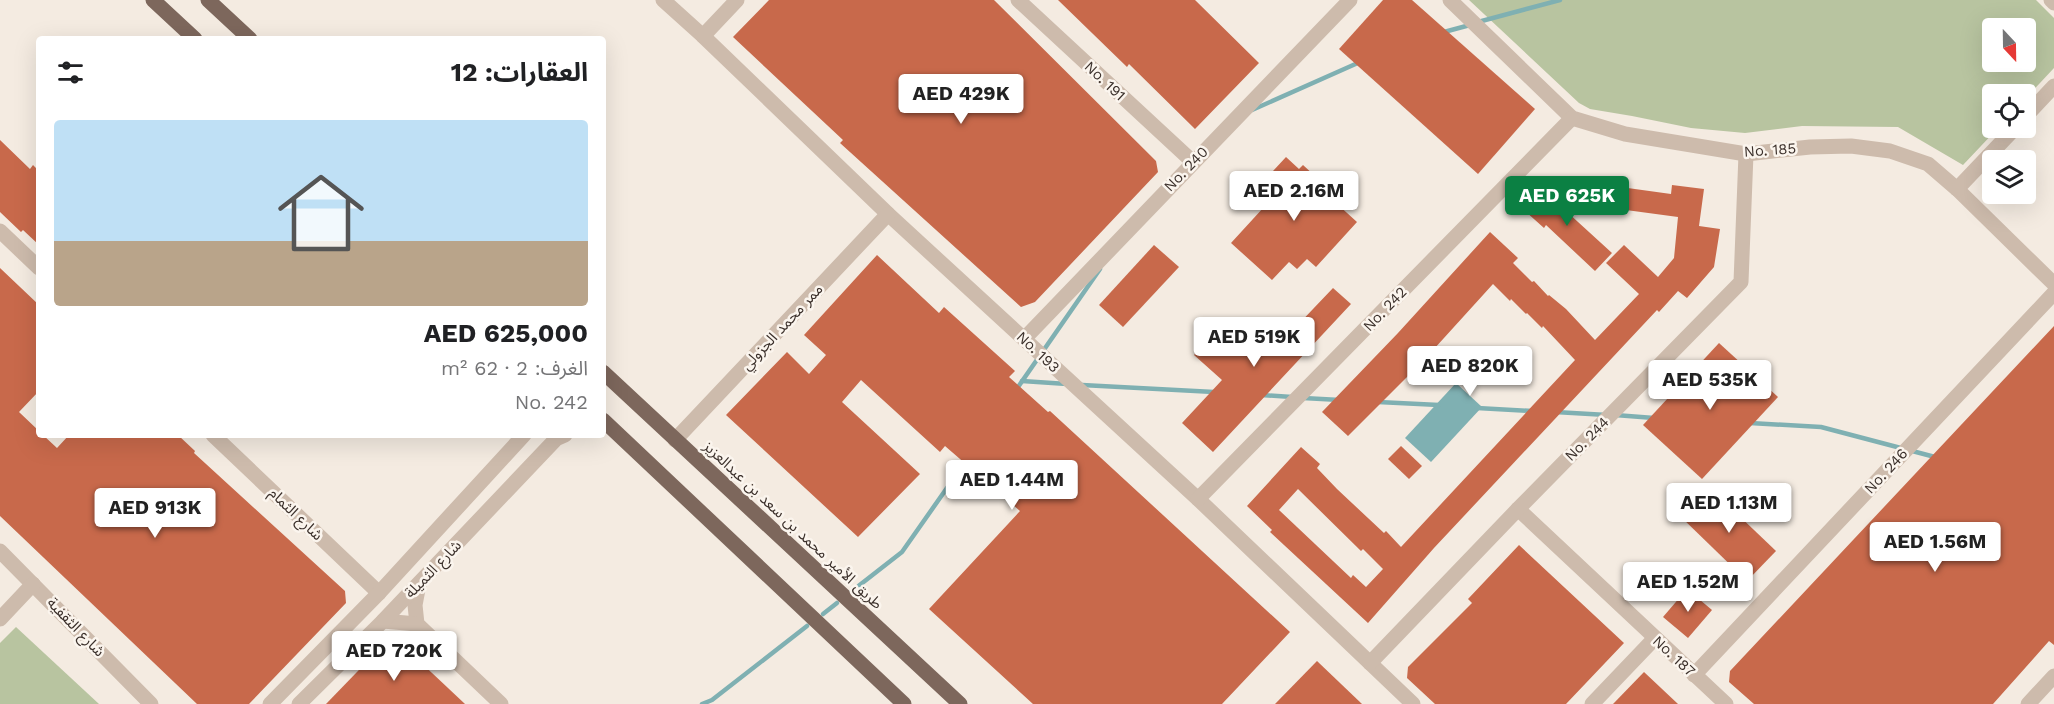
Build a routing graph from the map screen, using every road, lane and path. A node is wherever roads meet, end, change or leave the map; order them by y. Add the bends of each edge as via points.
1 (153, 0) edge
2 (208, 0) edge
3 (663, 0) edge
4 (737, 0) edge
5 (1018, 0) edge
6 (1350, 0) edge
7 (1450, 0) edge
8 (192, 36) edge
9 (247, 36) edge
10 (703, 36) junction
11 (2054, 86) edge
12 (2036, 105) edge
13 (1572, 118) junction
14 (2005, 138) edge
15 (1746, 154) junction
16 (1192, 162) junction
17 (1957, 189) junction
18 (888, 214) junction
19 (0, 231) edge
20 (36, 265) edge
21 (2054, 284) edge
22 (2054, 293) edge
23 (1024, 339) junction
24 (606, 375) edge
25 (607, 427) edge
26 (216, 438) edge
27 (521, 438) edge
28 (560, 438) edge
29 (675, 440) junction
30 (1198, 499) junction
31 (1518, 509) junction
32 (0, 551) edge
33 (33, 584) junction
34 (419, 584) junction
35 (379, 593) junction
36 (0, 619) edge
37 (383, 621) junction
38 (417, 624) junction
39 (1655, 638) junction
40 (1370, 663) junction
41 (1694, 675) junction
42 (2054, 676) edge
43 (151, 704) edge
44 (270, 704) edge
45 (299, 704) edge
46 (501, 704) edge
47 (904, 704) edge
48 (960, 704) edge
49 (1413, 704) edge
50 (1592, 704) edge
51 (1726, 704) edge
52 (2028, 704) edge

1 - 8 main road
2 - 9 main road
3 - 10 street, No. 193
4 - 10 street
5 - 16 street, No. 191
6 - 16 street, No. 240
7 - 13 street, No. 185
10 - 18 street, No. 193
11 - 12 street
13 - 15 street, No. 185 via 1625,134
13 - 30 street, No. 242
14 - 17 street
15 - 17 street, No. 185 via 1851,146 1890,151 1928,164
15 - 31 street, No. 244 via 1742,282
16 - 23 street, No. 240
17 - 21 street, No. 185
18 - 23 street, No. 193
18 - 29 street, ممر محمد الجزولي
19 - 20 street
22 - 41 street, No. 246
23 - 30 street, No. 193
24 - 29 main road, طريق الأمير محمد بن سعد بن عبدالعزيز
25 - 47 main road
26 - 35 street, شارع الثمام
27 - 35 street, شارع الثميلة
28 - 34 street, شارع الثميلة
29 - 48 main road, طريق الأمير محمد بن سعد بن عبدالعزيز
30 - 40 street, No. 193
31 - 39 street, No. 187
31 - 40 street, No. 244
32 - 33 street, شارع الثقفية
33 - 36 street
33 - 43 street, شارع الثقفية
34 - 37 street, شارع الثميلة
34 - 38 street
35 - 44 street, شارع الثميلة
37 - 38 street
37 - 45 street, شارع الثميلة
38 - 46 street
39 - 41 street, No. 187
39 - 50 street
40 - 49 street, No. 193
41 - 51 street, No. 187
42 - 52 street

